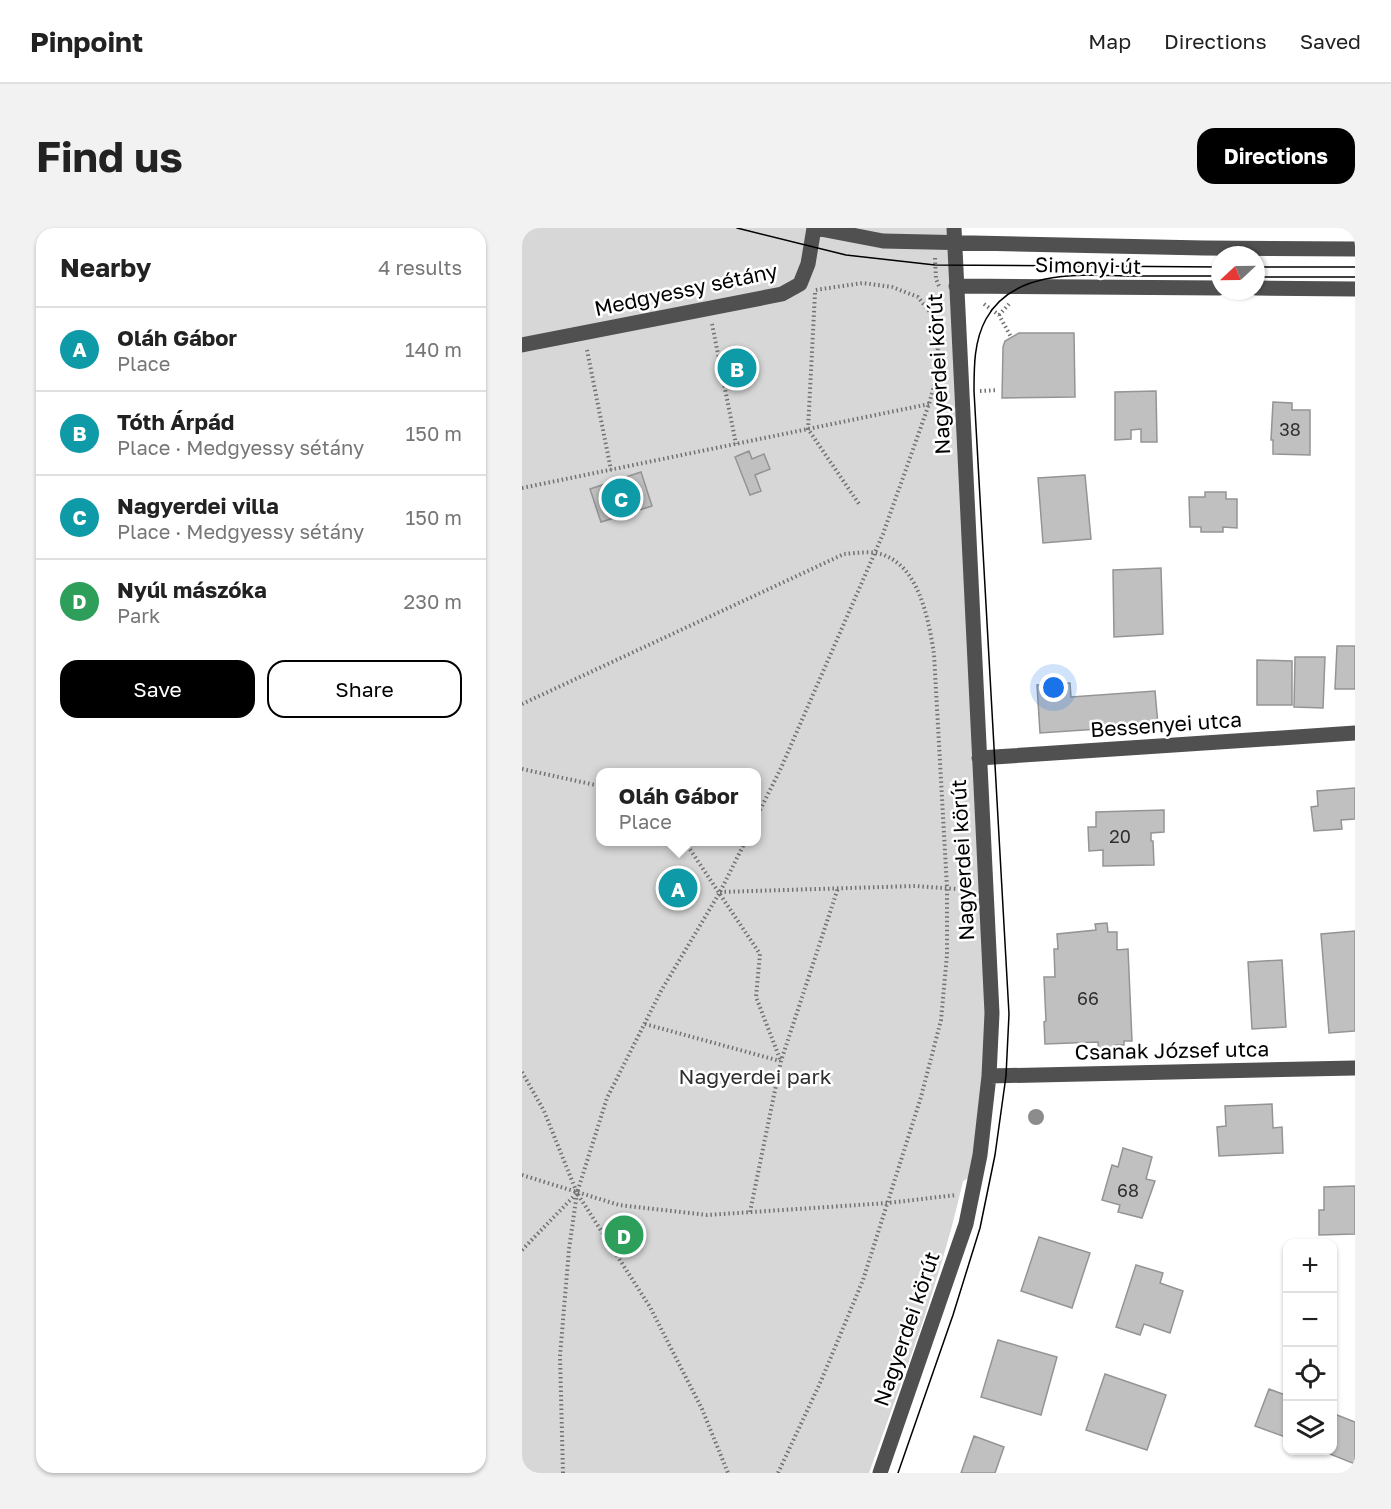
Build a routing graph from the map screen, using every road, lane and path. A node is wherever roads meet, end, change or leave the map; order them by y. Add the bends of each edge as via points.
1 (814, 228) edge
2 (954, 236) edge
3 (1355, 249) edge
4 (956, 286) junction
5 (1211, 288) edge
6 (1265, 288) edge
7 (1355, 289) edge
8 (815, 290) junction
9 (782, 294) junction
10 (709, 309) junction
11 (999, 315) dead end
12 (584, 333) junction
13 (1011, 337) dead end
14 (522, 345) edge
15 (998, 390) dead end
16 (980, 391) dead end
17 (929, 405) junction
18 (808, 429) junction
19 (736, 444) junction
20 (611, 470) junction
21 (522, 488) edge
22 (859, 504) dead end
23 (874, 554) junction
24 (522, 705) edge
25 (1355, 733) edge
26 (979, 758) junction
27 (522, 769) edge
28 (596, 785) edge
29 (761, 808) edge
30 (688, 846) edge
31 (743, 846) edge
32 (838, 888) junction
33 (947, 888) junction
34 (986, 890) junction
35 (720, 891) junction
36 (645, 1024) junction
37 (781, 1061) junction
38 (1355, 1068) edge
39 (522, 1072) edge
40 (989, 1076) junction
41 (522, 1175) edge
42 (577, 1193) junction
43 (972, 1194) junction
44 (888, 1203) junction
45 (750, 1212) junction
46 (522, 1251) edge
47 (563, 1473) edge
48 (728, 1473) edge
49 (778, 1473) edge
50 (880, 1473) edge

1 - 2 street via 883,241
1 - 9 street, Medgyessy sétány via 800,284
2 - 3 street, Simonyi út via 1204,249
2 - 4 street, Nagyerdei körút
4 - 5 street, Simonyi út
4 - 26 street, Nagyerdei körút
6 - 7 street
8 - 9 path
8 - 17 path via 863,283 892,287 918,297 933,316 938,346
8 - 18 path
9 - 10 street, Medgyessy sétány
10 - 12 street, Medgyessy sétány
10 - 19 path
11 - 13 path
12 - 14 street, Medgyessy sétány
12 - 20 path
15 - 16 path
17 - 18 path
17 - 23 path
18 - 19 path
18 - 22 path
19 - 20 path
20 - 21 path
23 - 24 path via 844,554
23 - 29 path
23 - 33 path via 887,556 904,570 919,593 929,621
25 - 26 street, Bessenyei utca
26 - 34 street, Nagyerdei körút
27 - 28 path
30 - 35 path
31 - 35 path
32 - 33 path
32 - 35 path
32 - 37 path
33 - 34 path
33 - 44 path via 947,955 941,1020
34 - 40 street, Nagyerdei körút via 992,1013
35 - 36 path
35 - 37 path via 760,954 756,998
36 - 37 path
36 - 42 path via 607,1098
37 - 45 path
38 - 40 street, Csanak József utca
39 - 42 path via 544,1111
40 - 43 street, Nagyerdei körút
41 - 42 path
42 - 45 path via 619,1205 685,1213
42 - 46 path
42 - 47 path via 560,1356
42 - 48 path via 650,1306 702,1409
43 - 44 path
43 - 50 street, Nagyerdei körút via 966,1224
44 - 45 path
44 - 49 path via 863,1280

